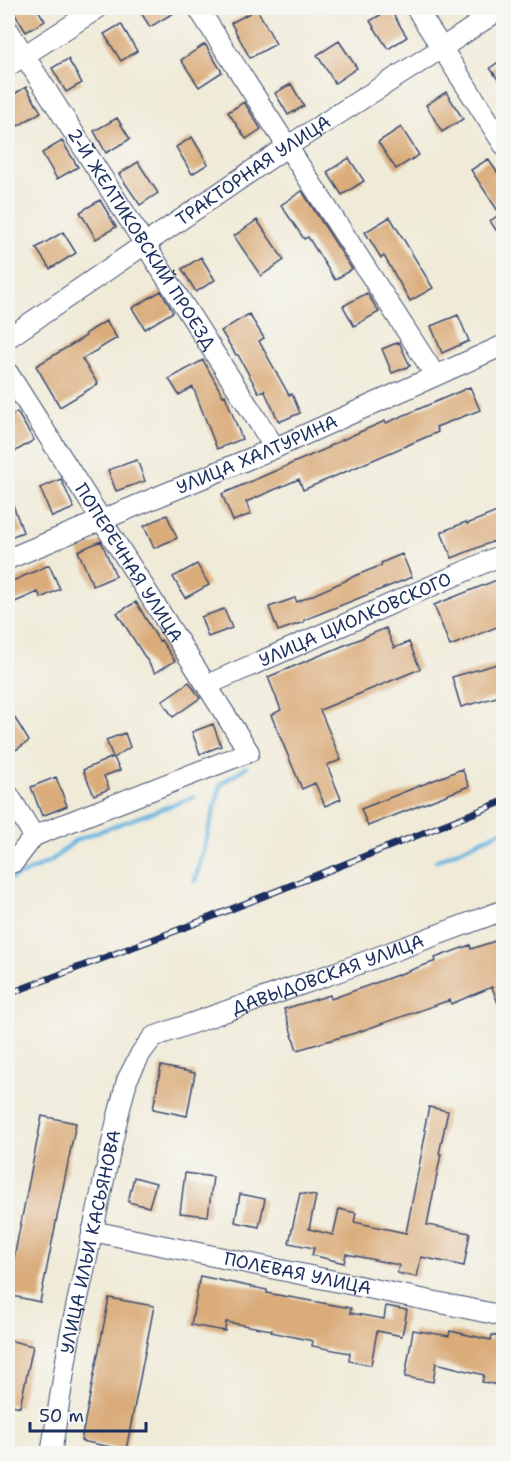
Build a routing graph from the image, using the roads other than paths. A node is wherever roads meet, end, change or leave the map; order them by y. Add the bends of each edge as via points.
1 (98, 8) edge
2 (198, 8) edge
3 (416, 8) edge
4 (502, 8) edge
5 (8, 30) edge
6 (442, 48) junction
7 (16, 61) edge
8 (504, 145) edge
9 (288, 146) junction
10 (145, 244) junction
11 (8, 338) edge
12 (504, 345) edge
13 (8, 374) edge
14 (435, 375) junction
15 (275, 448) junction
16 (101, 520) junction
17 (504, 554) edge
18 (8, 559) edge
19 (207, 685) junction
20 (8, 794) edge
21 (34, 836) junction
22 (8, 864) edge
23 (504, 910) edge
24 (153, 1037) joint
25 (92, 1231) junction
26 (504, 1316) edge
27 (51, 1454) edge

1 - 7 street
2 - 9 street
3 - 6 street
4 - 6 street, ТРАКТОРНАЯ УЛИЦА
5 - 7 street, 2-Й ЖЕЛТИКОВСКИЙ ПРОЕЗД
6 - 8 street
6 - 9 street, ТРАКТОРНАЯ УЛИЦА
7 - 10 street, 2-Й ЖЕЛТИКОВСКИЙ ПРОЕЗД
9 - 10 street, ТРАКТОРНАЯ УЛИЦА
9 - 14 street
10 - 11 street, ТРАКТОРНАЯ УЛИЦА
10 - 15 street, 2-Й ЖЕЛТИКОВСКИЙ ПРОЕЗД
12 - 14 street, УЛИЦА ХАЛТУРИНА
13 - 16 street, ПОПЕРЕЧНАЯ УЛИЦА
14 - 15 street, УЛИЦА ХАЛТУРИНА
15 - 16 street, УЛИЦА ХАЛТУРИНА
16 - 18 street, УЛИЦА ХАЛТУРИНА
16 - 19 street, ПОПЕРЕЧНАЯ УЛИЦА
17 - 19 street, УЛИЦА ЦИОЛКОВСКОГО
19 - 21 street, ПОПЕРЕЧНАЯ УЛИЦА via 249,752
20 - 21 street
21 - 22 street via 15,862
23 - 24 street, ДАВЫДОВСКАЯ УЛИЦА
24 - 25 street, УЛИЦА ИЛЬИ КАСЬЯНОВА via 128,1080
25 - 26 street, ПОЛЕВАЯ УЛИЦА
25 - 27 street, УЛИЦА ИЛЬИ КАСЬЯНОВА

